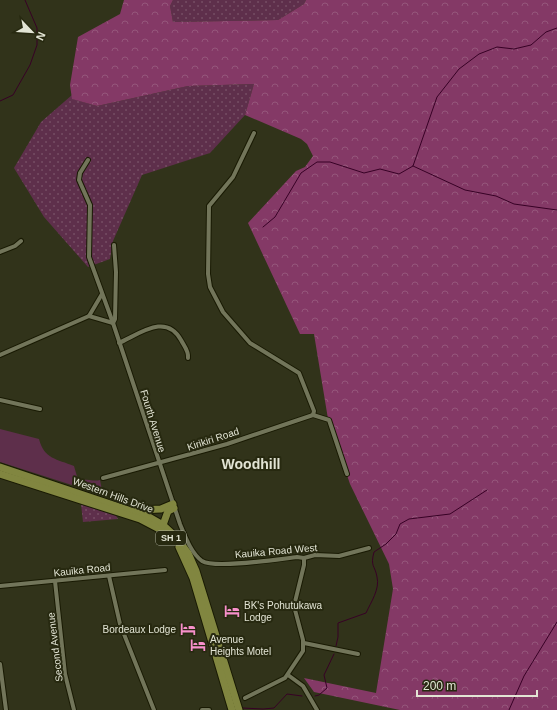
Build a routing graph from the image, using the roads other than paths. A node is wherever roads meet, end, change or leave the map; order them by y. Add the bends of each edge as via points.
1 (254, 133) dead end
2 (88, 160) dead end
3 (21, 241) dead end
4 (114, 245) dead end
5 (0, 252) edge
6 (102, 294) junction
7 (89, 316) junction
8 (113, 323) junction
9 (119, 343) junction
10 (0, 355) edge
11 (188, 358) dead end
12 (0, 400) edge
13 (40, 409) dead end
14 (313, 415) junction
15 (159, 463) junction
16 (0, 467) edge
17 (0, 474) edge
18 (347, 474) dead end
19 (103, 478) dead end
20 (44, 484) junction
21 (174, 506) junction
22 (134, 511) junction
23 (162, 525) junction
24 (369, 548) dead end
25 (304, 558) junction
26 (207, 563) joint
27 (165, 570) dead end
28 (109, 576) junction
29 (55, 581) junction
30 (0, 586) edge
31 (304, 643) junction
32 (358, 654) dead end
33 (0, 664) edge
34 (288, 675) junction
35 (245, 698) dead end
36 (6, 710) edge
37 (74, 710) edge
38 (154, 710) edge
39 (202, 710) edge
40 (209, 710) edge
41 (232, 710) edge
42 (239, 710) edge
43 (317, 710) edge

1 - 14 street via 233,177 209,206 210,287 223,312 250,343 299,373 314,411
2 - 6 street, Fourth Avenue via 79,180 90,205 89,257
3 - 5 street
4 - 8 street via 116,311
6 - 7 street
6 - 8 street, Fourth Avenue
7 - 8 street
7 - 10 street
8 - 9 street, Fourth Avenue
9 - 11 street via 157,326 166,326 176,332 187,351
9 - 15 street, Fourth Avenue
12 - 13 street
14 - 15 street, Kirikiri Road via 227,444
14 - 18 street via 326,418 330,422
15 - 19 street, Kirikiri Road
15 - 21 street, Fourth Avenue
16 - 20 highway, Western Hills Drive / SH 1
17 - 20 highway, Western Hills Drive / SH 1
20 - 22 highway, Western Hills Drive / SH 1
20 - 41 highway, Western Hills Drive / SH 1 via 145,521 157,527 177,545 193,578
21 - 22 highway
21 - 23 highway via 168,511
21 - 26 street, Fourth Avenue via 190,544
22 - 23 highway, Western Hills Drive / SH 1
23 - 42 highway, Western Hills Drive / SH 1 via 184,547 194,564
24 - 25 street, Kauika Road West via 339,556 315,555
25 - 26 street, Kauika Road West
25 - 31 street via 294,606
27 - 28 street, Kauika Road
28 - 29 street, Kauika Road
28 - 38 street via 120,624
29 - 30 street, Kauika Road
29 - 37 street, Second Avenue via 65,674
31 - 32 street
31 - 34 street via 303,651
33 - 36 street
34 - 35 street
34 - 43 street via 303,686
39 - 40 street

